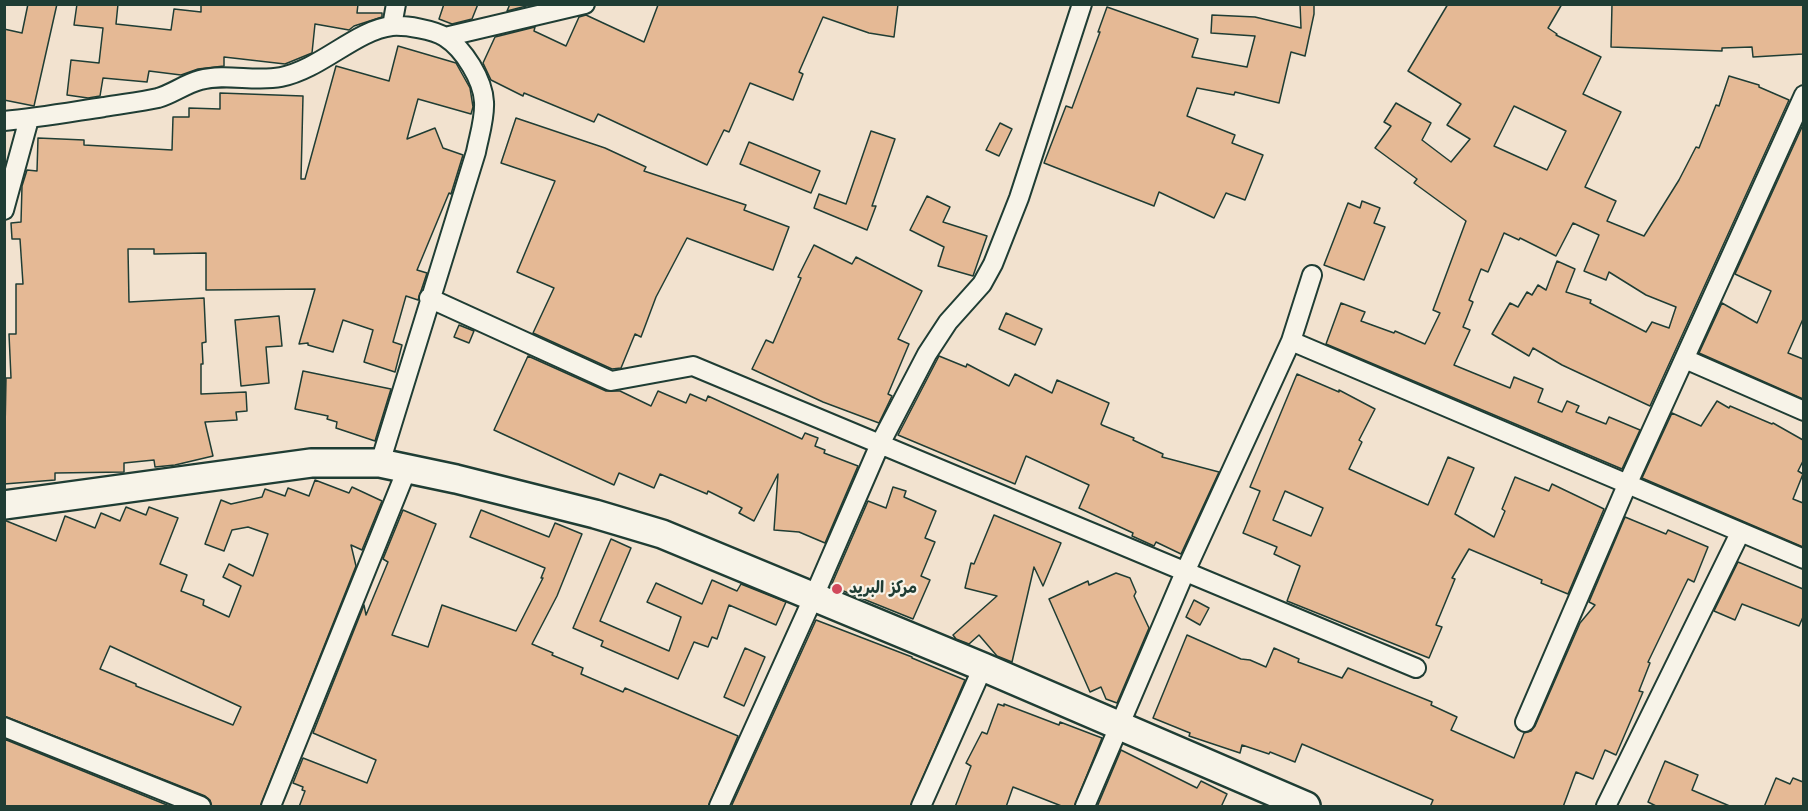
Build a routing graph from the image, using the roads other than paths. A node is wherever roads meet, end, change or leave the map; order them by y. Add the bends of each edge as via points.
1 (396, 4) edge
2 (585, 4) edge
3 (1082, 4) edge
4 (392, 26) junction
5 (445, 37) junction
6 (1803, 95) edge
7 (29, 119) junction
8 (4, 121) edge
9 (4, 210) edge
10 (1312, 275) dead end
11 (429, 298) junction
12 (1291, 341) junction
13 (1684, 359) junction
14 (1803, 411) edge
15 (880, 444) junction
16 (380, 463) junction
17 (407, 469) junction
18 (1627, 485) junction
19 (4, 505) edge
20 (1740, 533) junction
21 (1803, 559) edge
22 (1185, 572) junction
23 (814, 596) junction
24 (983, 667) junction
25 (1416, 669) dead end
26 (1525, 722) dead end
27 (1119, 726) junction
28 (4, 727) edge
29 (201, 807) edge
30 (271, 807) edge
31 (719, 807) edge
32 (921, 807) edge
33 (1085, 807) edge
34 (1306, 807) edge
35 (1606, 807) edge

1 - 4 street
2 - 5 street
3 - 15 street via 1019,198 993,264 927,354
4 - 5 street via 423,29
4 - 7 street via 366,35 309,68 282,77 199,80 158,98
5 - 11 street via 463,54 484,101 476,152
6 - 13 street
7 - 8 street
7 - 9 street
10 - 12 street
11 - 15 street via 611,381 693,366
11 - 16 street
12 - 18 street
12 - 22 street
13 - 14 street
13 - 18 street
15 - 22 street
15 - 23 street
16 - 17 street
16 - 19 street via 311,463
17 - 23 street via 662,534
17 - 30 street
18 - 20 street
18 - 26 street
20 - 21 street
20 - 35 street
22 - 25 street
22 - 27 street
23 - 24 street
23 - 31 street
24 - 27 street
24 - 32 street
27 - 33 street
27 - 34 street
28 - 29 street

